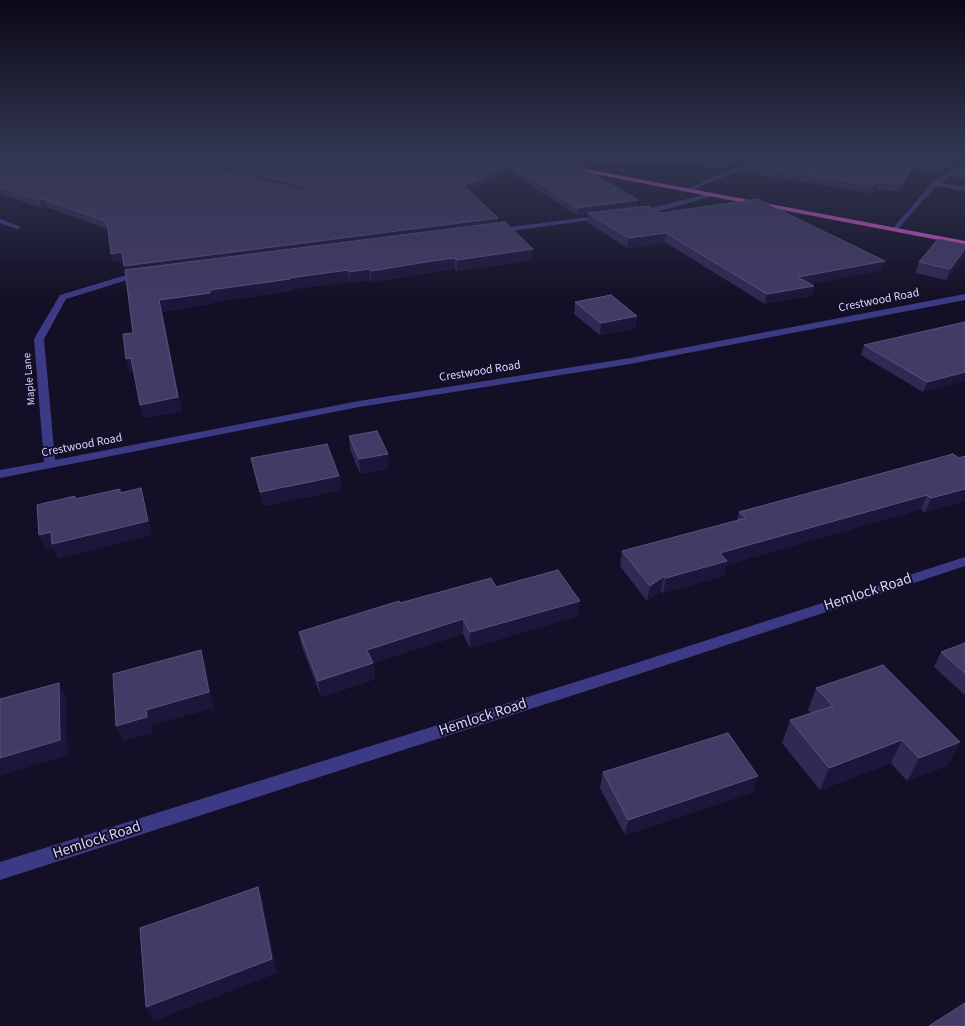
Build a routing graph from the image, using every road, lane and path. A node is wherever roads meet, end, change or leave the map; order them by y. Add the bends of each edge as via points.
1 (683, 203) edge
2 (754, 203) edge
3 (918, 203) edge
4 (626, 214) edge
5 (616, 215) edge
6 (0, 221) edge
7 (17, 227) dead end
8 (895, 229) junction
9 (482, 233) edge
10 (965, 243) edge
11 (146, 275) edge
12 (965, 297) edge
13 (50, 465) junction
14 (0, 474) edge
15 (965, 561) edge
16 (0, 871) edge

1 - 4 street
2 - 8 highway
3 - 8 street
5 - 9 street
6 - 7 street
8 - 10 highway
11 - 13 street, Maple Lane via 63,298 39,339
12 - 13 street, Crestwood Road via 630,361 359,404
13 - 14 street, Crestwood Road
15 - 16 street, Hemlock Road via 637,669

